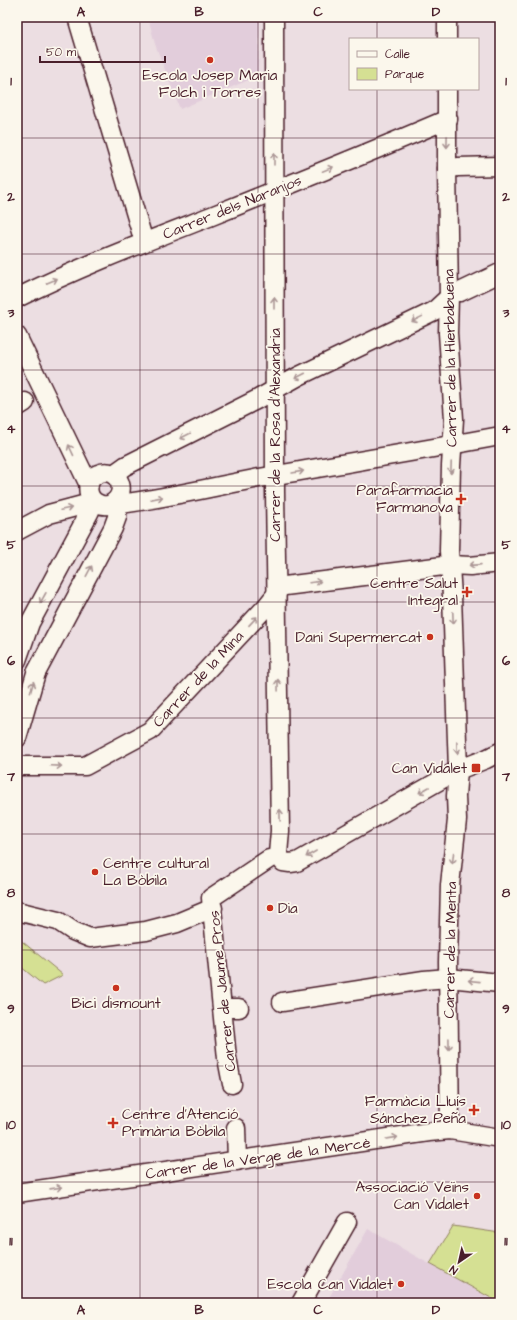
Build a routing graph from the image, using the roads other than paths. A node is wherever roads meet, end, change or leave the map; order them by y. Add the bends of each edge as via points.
1 (77, 17) edge
2 (274, 17) edge
3 (447, 17) edge
4 (447, 38) edge
5 (447, 90) edge
6 (448, 119) junction
7 (500, 166) edge
8 (447, 170) junction
9 (274, 191) junction
10 (144, 242) junction
11 (500, 273) edge
12 (454, 295) junction
13 (17, 298) edge
14 (17, 336) edge
15 (274, 390) junction
16 (500, 436) edge
17 (452, 443) junction
18 (115, 476) junction
19 (274, 476) junction
20 (88, 484) junction
21 (110, 502) junction
22 (17, 531) edge
23 (500, 563) edge
24 (451, 565) junction
25 (277, 590) junction
26 (17, 660) edge
27 (17, 738) edge
28 (500, 752) edge
29 (17, 766) edge
30 (458, 770) junction
31 (273, 856) junction
32 (212, 903) junction
33 (17, 912) edge
34 (448, 978) junction
35 (500, 983) edge
36 (282, 1002) dead end
37 (232, 1084) dead end
38 (236, 1128) dead end
39 (450, 1130) junction
40 (500, 1138) edge
41 (237, 1161) junction
42 (17, 1194) edge
43 (348, 1222) dead end
44 (301, 1303) edge

1 - 10 street
9 -> 2 street, Carrer de la Rosa d'Alexandria
3 - 4 street
5 - 6 street, Carrer de la Hierbabuena
6 -> 8 street, Carrer de la Hierbabuena
9 -> 6 street, Carrer dels Naranjos
7 - 8 street via 458,167
8 - 12 street, Carrer de la Hierbabuena
9 - 10 street, Carrer dels Naranjos
15 -> 9 street, Carrer de la Rosa d'Alexandria
13 -> 10 street, Carrer dels Naranjos
11 - 12 street
12 -> 15 street via 434,311
12 - 17 street, Carrer de la Hierbabuena via 448,333 454,419
20 -> 14 street
15 -> 18 street via 125,466
15 - 19 street, Carrer de la Rosa d'Alexandria
16 - 17 street
19 -> 17 street
17 -> 24 street, Carrer de la Hierbabuena via 449,551
18 - 20 street via 100,473
18 - 21 street via 121,486 121,493
21 -> 19 street via 138,502
19 - 25 street, Carrer de la Rosa d'Alexandria
20 - 21 street via 90,497
22 -> 21 street via 49,514
21 -> 26 street via 89,513 30,623
27 -> 21 street via 36,673 113,528 117,517
23 -> 24 street
25 -> 24 street
24 -> 30 street, Carrer de la Hierbabuena
29 -> 25 street, Carrer de la Mina via 85,766 150,731 265,608
31 -> 25 street, Carrer de la Rosa d'Alexandria via 280,830
28 - 30 street
30 -> 31 street via 297,862 283,862
30 -> 34 street, Carrer de la Menta via 457,820 450,885
31 - 32 street
32 - 33 street via 177,923 146,931 90,938 58,921
32 - 37 street, Carrer de Jaume Pros via 231,1008 227,1058
35 -> 34 street
34 - 36 street
34 -> 39 street, Carrer de la Menta
38 - 41 street
39 - 40 street, Carrer de la Verge de la Mercè
41 -> 39 street, Carrer de la Verge de la Mercè
42 -> 41 street, Carrer de la Verge de la Mercè
43 - 44 street

